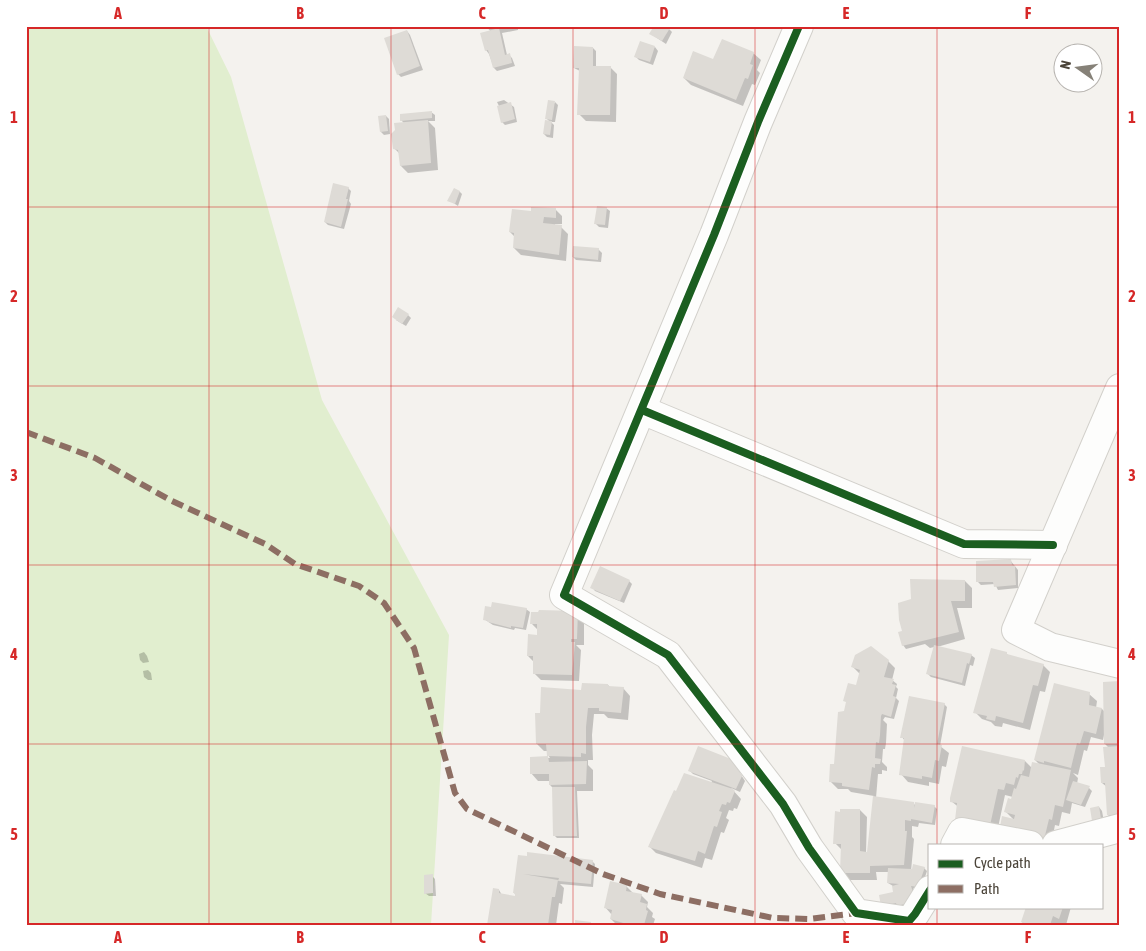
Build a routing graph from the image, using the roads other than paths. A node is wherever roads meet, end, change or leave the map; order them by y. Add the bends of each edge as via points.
1 (799, 26) edge
2 (1120, 388) edge
3 (642, 410) junction
4 (1114, 418) edge
5 (1053, 545) junction
6 (1120, 664) edge
7 (1120, 828) edge
8 (956, 844) edge
9 (1025, 844) edge
10 (1060, 844) edge
11 (928, 894) edge
12 (915, 919) edge

1 - 3 street
2 - 4 street
3 - 5 street via 964,544
3 - 12 street via 564,595 668,655 783,804 809,848 856,913 909,921
4 - 5 street
5 - 6 street via 1016,630 1050,647
7 - 10 street
8 - 9 street via 962,832
11 - 12 street

